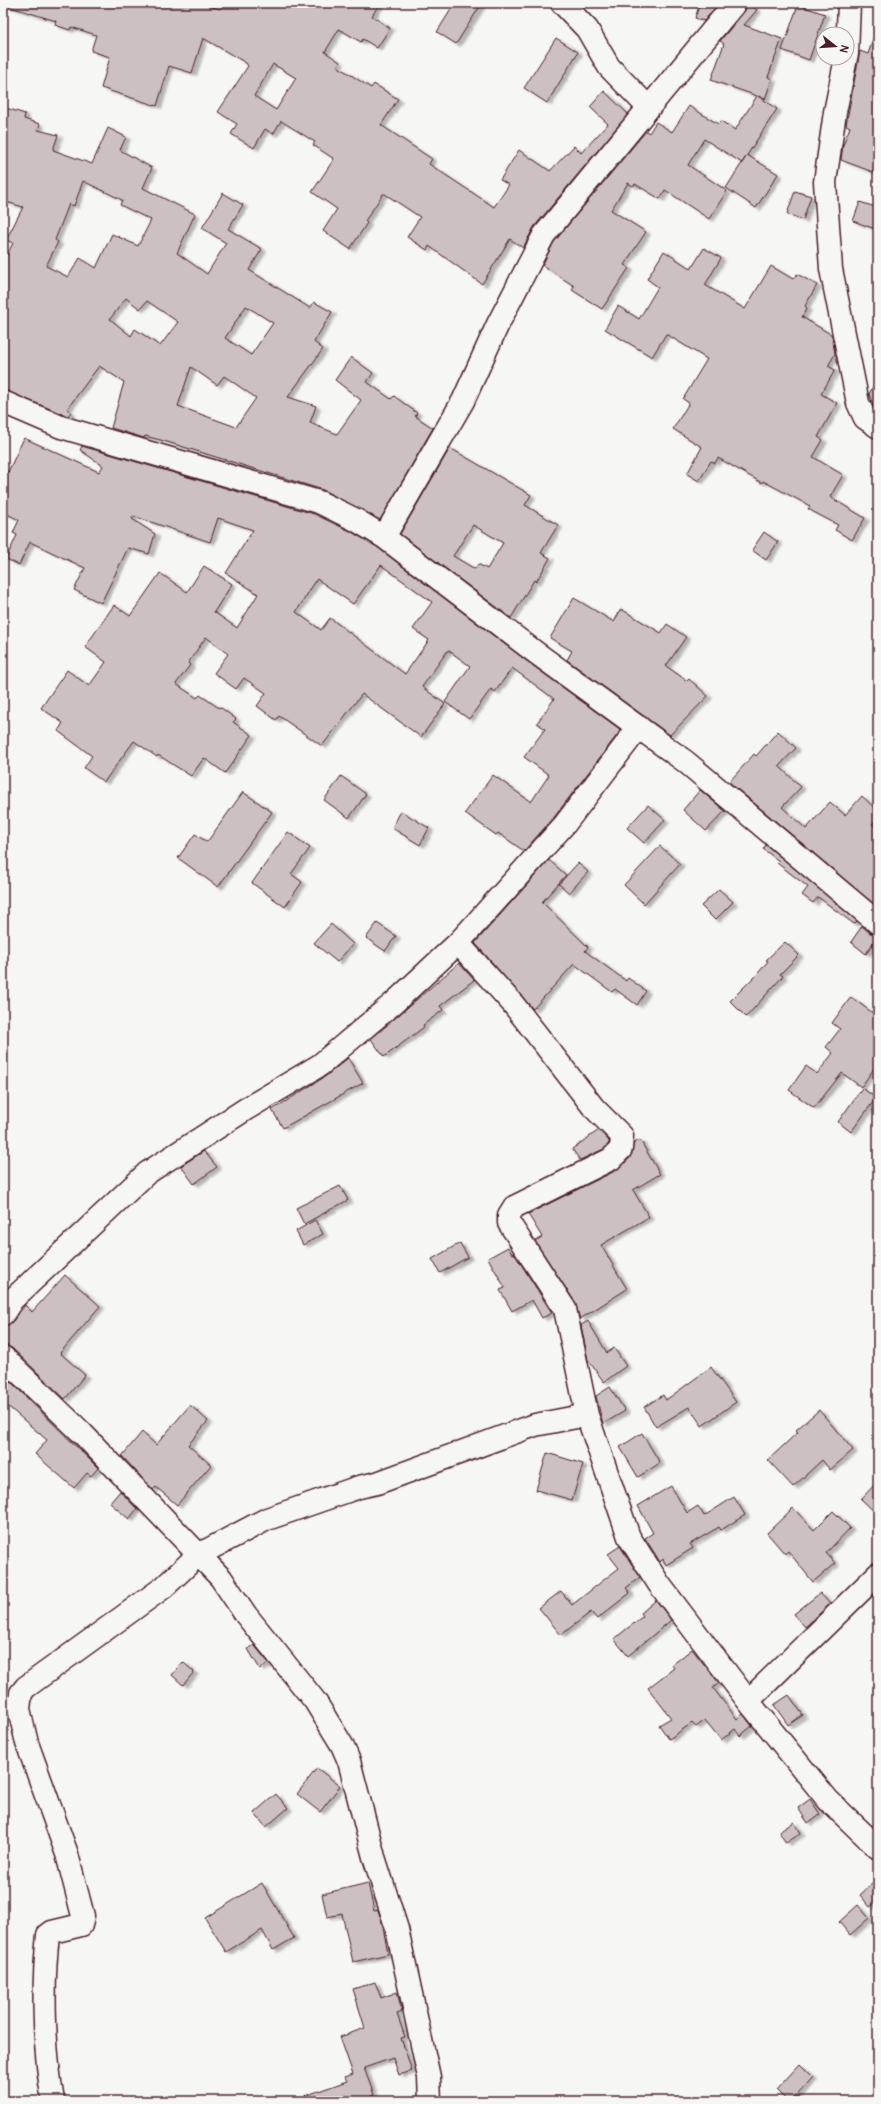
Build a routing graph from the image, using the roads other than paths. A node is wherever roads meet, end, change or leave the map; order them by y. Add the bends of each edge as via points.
1 (562, 3) edge
2 (735, 3) edge
3 (849, 3) edge
4 (848, 26) edge
5 (844, 66) edge
6 (648, 107) junction
7 (3, 402) edge
8 (878, 427) edge
9 (384, 537) junction
10 (639, 727) junction
11 (878, 923) edge
12 (458, 944) junction
13 (3, 1314) edge
14 (3, 1357) edge
15 (587, 1415) junction
16 (198, 1556) junction
17 (878, 1574) edge
18 (748, 1701) junction
19 (878, 1848) edge
20 (53, 2101) edge
21 (430, 2101) edge

1 - 6 street via 587,29 610,67
2 - 6 street
3 - 4 street
5 - 8 street via 834,112 824,182 831,269 858,403 865,418
6 - 9 street via 544,235 498,324 463,401
7 - 9 street via 61,427 319,502
9 - 10 street
10 - 11 street via 686,762
10 - 12 street via 565,824
12 - 13 street via 320,1065 147,1173 12,1300
12 - 15 street via 513,1004 594,1108 622,1136 621,1149 611,1159 514,1207 508,1215 565,1310
14 - 16 street via 80,1431
15 - 16 street via 535,1425 267,1519
15 - 18 street via 629,1537 659,1584
16 - 20 street via 164,1587 21,1693 19,1709 27,1742 68,1854 83,1916 80,1925 48,1935 46,2027 48,2074
16 - 21 street via 221,1578 246,1615 315,1701 347,1756 374,1857 397,1929 429,2077
17 - 18 street
18 - 19 street via 828,1800

